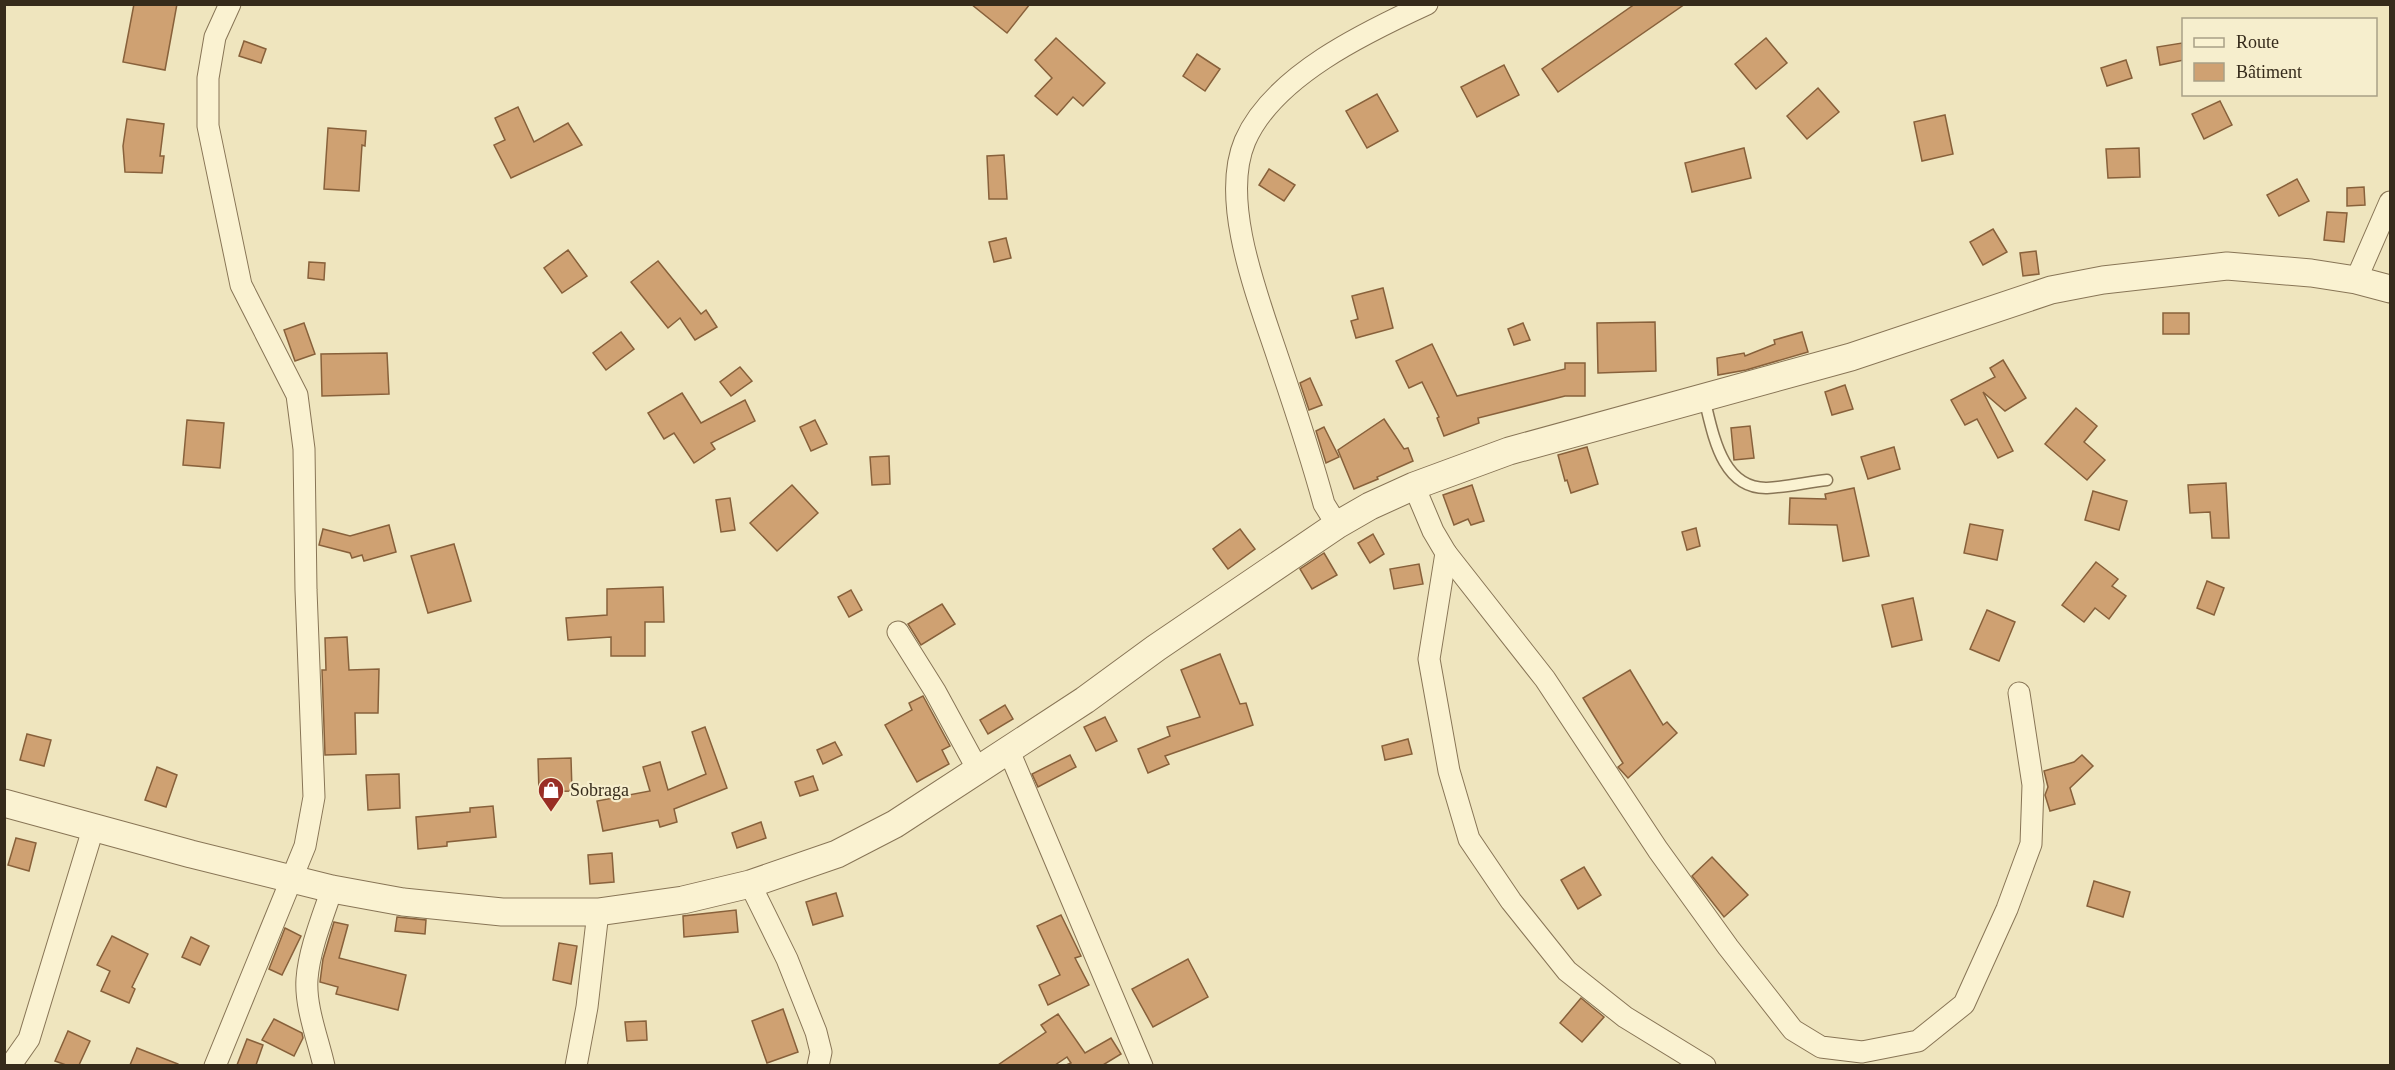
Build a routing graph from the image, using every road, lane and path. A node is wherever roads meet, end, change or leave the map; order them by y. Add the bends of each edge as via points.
1 (230, 4) edge
2 (1427, 4) edge
3 (2391, 202) edge
4 (2356, 280) junction
5 (2391, 289) edge
6 (1704, 398) junction
7 (1827, 480) dead end
8 (1414, 486) junction
9 (1337, 525) junction
10 (1446, 553) junction
11 (898, 632) dead end
12 (2019, 693) dead end
13 (1009, 751) junction
14 (978, 770) junction
15 (4, 803) edge
16 (93, 828) junction
17 (291, 879) junction
18 (750, 884) junction
19 (332, 889) junction
20 (598, 912) junction
21 (10, 1065) edge
22 (215, 1065) edge
23 (324, 1065) edge
24 (576, 1065) edge
25 (818, 1065) edge
26 (1142, 1065) edge
27 (1705, 1065) edge

1 - 17 street via 215,37 208,78 208,126 241,285 297,395 304,449 314,797 305,846
2 - 9 street via 1368,31 1303,72 1264,111 1246,139 1239,159 1240,228 1256,289 1324,504
3 - 4 street
4 - 5 street
4 - 6 street via 2227,266 2103,280 2051,290 1851,357
6 - 7 lane via 1715,442 1736,478 1766,488
6 - 8 street via 1509,451
8 - 9 street
8 - 10 street
9 - 13 street
10 - 12 street via 1545,678 1658,850 1728,947 1793,1029 1821,1047 1862,1052 1918,1041 1964,1004 2031,844 2033,785
10 - 27 street via 1429,659 1449,771 1469,839 1511,901 1567,971 1625,1017
11 - 14 street
13 - 14 street
13 - 26 street
14 - 18 street via 895,824 837,854
15 - 16 street
16 - 17 street
16 - 21 street via 29,1039
17 - 19 street
17 - 22 street
18 - 20 street via 683,900
18 - 25 street via 787,959 816,1032 821,1052
19 - 20 street via 462,909
19 - 23 street via 307,979
20 - 24 street via 588,1007

